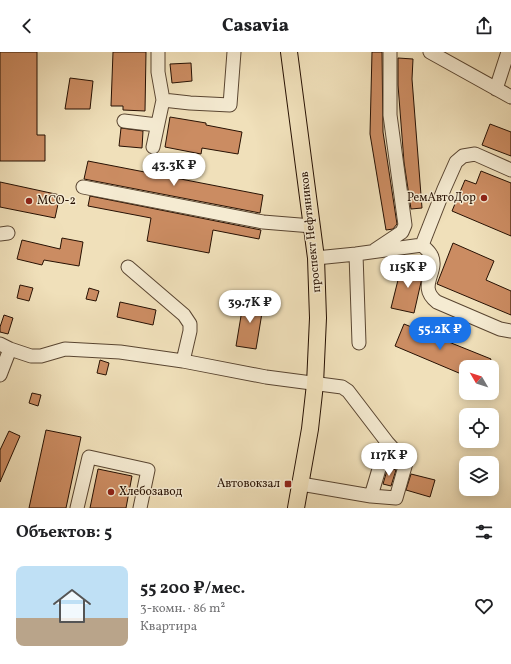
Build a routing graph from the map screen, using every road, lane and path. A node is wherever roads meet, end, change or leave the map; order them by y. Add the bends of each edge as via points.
1 (158, 52) edge
2 (234, 52) edge
3 (289, 52) edge
4 (390, 52) edge
5 (430, 52) edge
6 (508, 52) edge
7 (496, 89) junction
8 (511, 97) edge
9 (163, 100) junction
10 (124, 121) dead end
11 (157, 125) junction
12 (153, 147) dead end
13 (511, 170) edge
14 (83, 187) dead end
15 (312, 226) junction
16 (422, 245) junction
17 (372, 252) junction
18 (356, 254) junction
19 (316, 258) junction
20 (128, 267) dead end
21 (511, 331) edge
22 (360, 343) dead end
23 (5, 347) edge
24 (183, 360) junction
25 (0, 375) edge
26 (315, 384) junction
27 (387, 442) junction
28 (301, 484) junction
29 (371, 496) junction
30 (77, 508) edge
31 (140, 508) edge
32 (296, 508) edge

1 - 9 lane via 158,72
2 - 9 lane via 230,105
3 - 15 main road, проспект Нефтяников
4 - 17 lane via 390,115 405,225 402,232
5 - 7 lane
6 - 7 lane
7 - 8 lane
9 - 11 lane
10 - 11 lane
11 - 12 lane
13 - 16 lane via 475,154 463,156 456,162
14 - 15 lane via 263,222
15 - 19 main road, проспект Нефтяников
16 - 17 lane
16 - 21 lane via 431,256 433,264 428,287 430,297 500,329
17 - 18 lane
18 - 19 lane
18 - 22 lane
19 - 26 main road, проспект Нефтяников via 318,318
20 - 24 lane via 184,315 190,324
23 - 24 lane via 32,356 65,349 82,349
23 - 25 lane
24 - 26 lane
26 - 27 lane via 342,387 348,391
26 - 28 main road, проспект Нефтяников
27 - 29 lane
27 - 29 lane via 406,463 396,498
28 - 29 lane
28 - 32 main road, проспект Нефтяников
30 - 31 lane via 89,457 148,470

